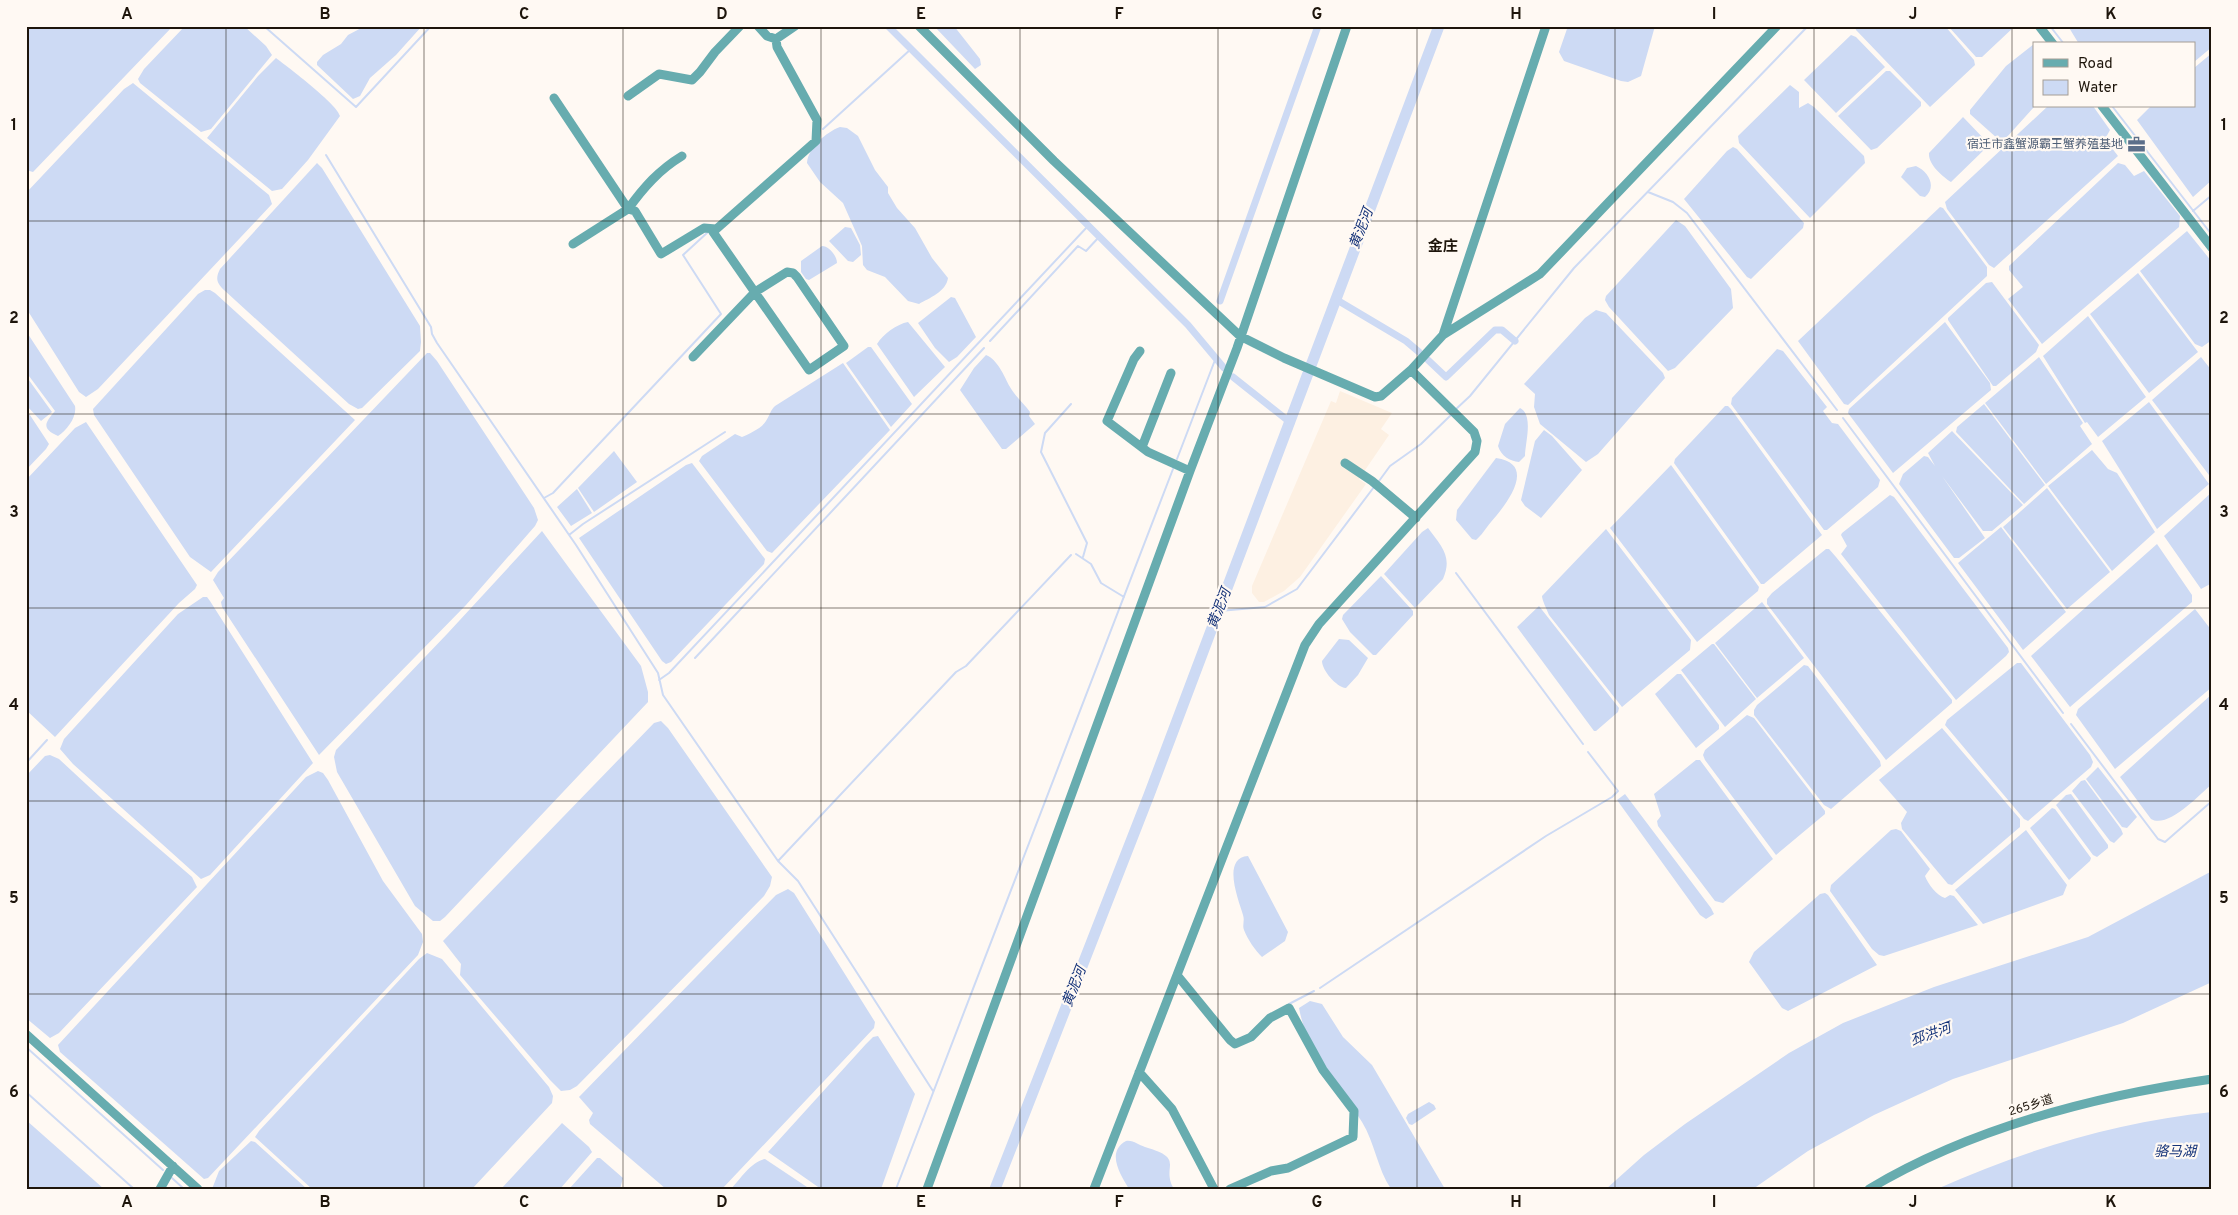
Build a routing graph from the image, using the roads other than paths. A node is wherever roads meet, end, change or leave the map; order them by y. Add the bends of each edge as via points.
1 (740, 26) edge
2 (758, 26) edge
3 (795, 26) edge
4 (919, 26) edge
5 (1347, 26) edge
6 (1546, 26) edge
7 (1777, 26) edge
8 (2039, 26) edge
9 (776, 39) junction
10 (2051, 42) edge
11 (628, 96) dead end
12 (554, 98) dead end
13 (2104, 108) edge
14 (682, 156) dead end
15 (628, 209) junction
16 (716, 229) junction
17 (573, 244) dead end
18 (2212, 248) edge
19 (755, 292) junction
20 (1443, 335) junction
21 (1240, 336) junction
22 (1140, 351) dead end
23 (694, 357) dead end
24 (1411, 370) junction
25 (1171, 373) dead end
26 (1142, 447) junction
27 (1345, 463) dead end
28 (1190, 471) junction
29 (1416, 518) junction
30 (1177, 975) junction
31 (26, 1034) edge
32 (1139, 1072) junction
33 (2212, 1079) edge
34 (172, 1166) junction
35 (160, 1189) edge
36 (198, 1189) edge
37 (927, 1189) edge
38 (1094, 1189) edge
39 (1214, 1189) edge
40 (1230, 1189) edge
41 (1869, 1189) edge

1 - 11 street via 692,80 659,74
2 - 9 street via 767,36
3 - 9 street
4 - 21 street via 1054,160
5 - 21 street
6 - 20 street
7 - 20 street via 1540,274
8 - 10 street
9 - 16 street via 777,48 817,120 816,141
12 - 15 street
13 - 18 street
14 - 15 street via 653,177
15 - 16 street via 635,212 661,254 704,228
15 - 17 street
16 - 19 street via 713,232
19 - 19 street via 809,370 844,346 793,274 787,272
19 - 23 street
20 - 24 street
21 - 24 street via 1375,396 1381,396
21 - 28 street
22 - 26 street via 1107,421
24 - 29 street via 1468,423 1477,442 1475,452
25 - 26 street
26 - 28 street
27 - 29 street via 1382,488
28 - 37 street
29 - 30 street via 1319,624 1305,645
30 - 32 street
30 - 40 street via 1235,1044 1251,1037 1270,1018 1289,1008 1323,1070 1354,1111 1353,1137 1288,1168 1271,1171
31 - 34 street
32 - 38 street
32 - 39 street via 1172,1110
33 - 41 street, 265乡道 via 2151,1088 2029,1118 1906,1167
34 - 35 street
34 - 36 street

